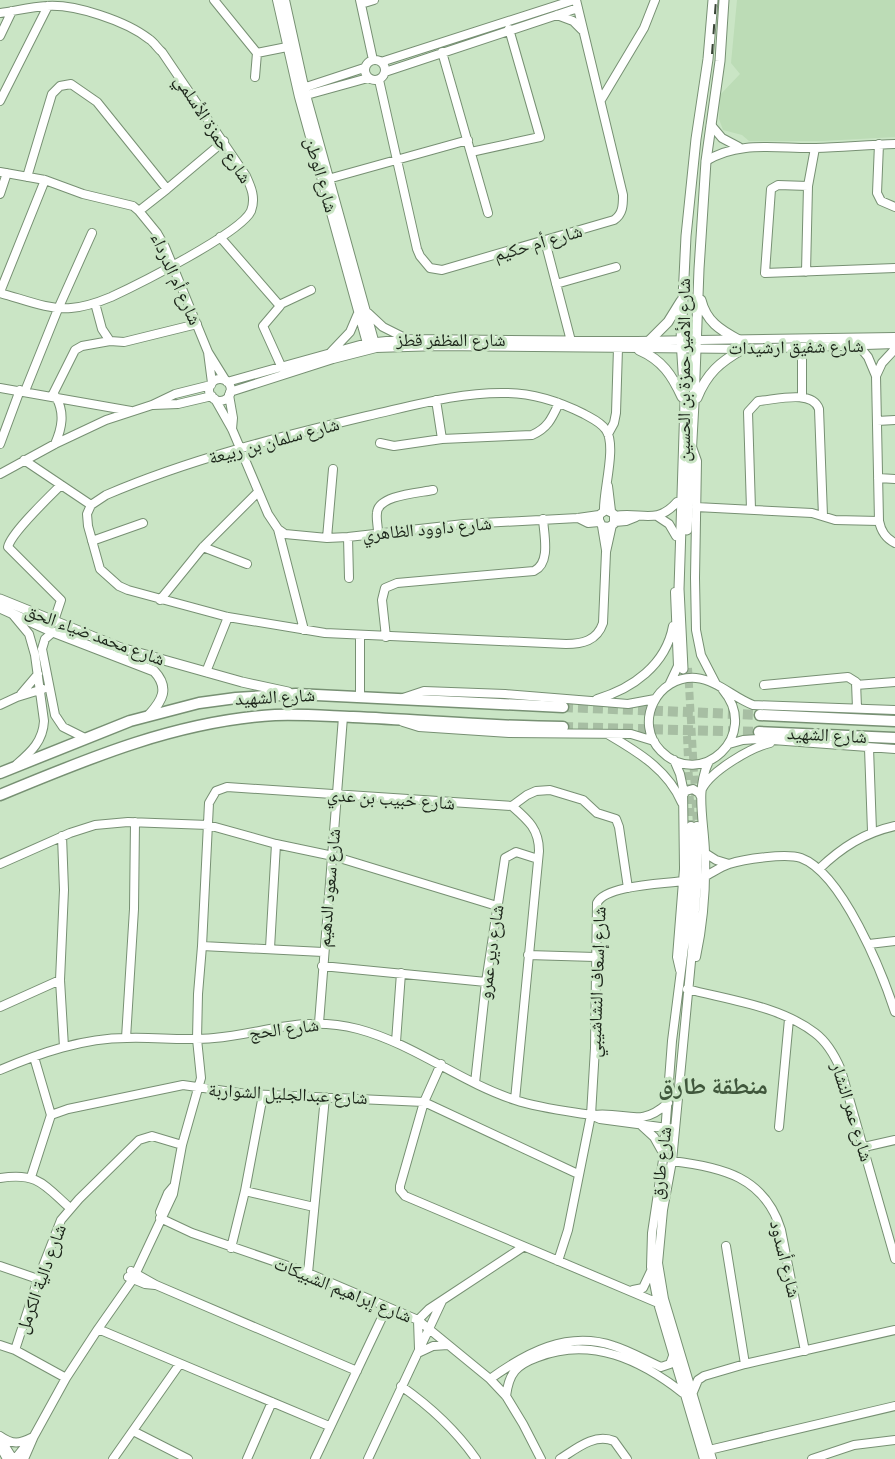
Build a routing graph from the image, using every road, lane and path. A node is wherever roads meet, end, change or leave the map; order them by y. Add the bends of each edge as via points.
1 (214, 0) edge
2 (277, 0) edge
3 (285, 0) edge
4 (374, 0) edge
5 (655, 0) edge
6 (713, 0) edge
7 (724, 0) edge
8 (360, 2) edge
9 (576, 3) edge
10 (48, 6) junction
11 (557, 7) edge
12 (12, 11) junction
13 (0, 13) edge
14 (509, 29) junction
15 (585, 34) junction
16 (0, 36) edge
17 (287, 47) junction
18 (442, 52) junction
19 (257, 53) junction
20 (377, 61) junction
21 (364, 68) junction
22 (385, 72) junction
23 (255, 77) dead end
24 (368, 78) junction
25 (379, 80) junction
26 (302, 92) junction
27 (601, 100) junction
28 (0, 101) edge
29 (711, 125) junction
30 (468, 140) junction
31 (224, 141) junction
32 (879, 144) junction
33 (895, 144) edge
34 (739, 147) junction
35 (815, 148) junction
36 (471, 152) junction
37 (396, 159) junction
38 (706, 161) junction
39 (3, 172) edge
40 (27, 177) junction
41 (328, 179) junction
42 (45, 180) junction
43 (808, 186) junction
44 (167, 189) junction
45 (0, 194) edge
46 (895, 207) edge
47 (139, 211) junction
48 (488, 213) dead end
49 (93, 233) dead end
50 (220, 237) junction
51 (545, 241) junction
52 (172, 264) junction
53 (615, 267) dead end
54 (895, 268) edge
55 (806, 272) junction
56 (556, 284) junction
57 (699, 284) junction
58 (310, 290) dead end
59 (0, 292) edge
60 (683, 296) junction
61 (95, 303) junction
62 (279, 305) junction
63 (58, 309) junction
64 (363, 312) junction
65 (197, 324) junction
66 (895, 337) edge
67 (406, 339) junction
68 (739, 340) junction
69 (110, 341) junction
70 (571, 341) junction
71 (649, 341) junction
72 (681, 344) junction
73 (895, 344) edge
74 (372, 345) junction
75 (696, 345) junction
76 (860, 346) junction
77 (802, 347) junction
78 (618, 348) junction
79 (895, 348) edge
80 (639, 350) junction
81 (743, 350) junction
82 (208, 352) junction
83 (330, 353) junction
84 (282, 368) junction
85 (876, 376) junction
86 (227, 381) junction
87 (211, 384) junction
88 (0, 388) edge
89 (22, 391) junction
90 (230, 394) junction
91 (54, 397) junction
92 (802, 397) junction
93 (214, 398) junction
94 (436, 400) junction
95 (559, 403) junction
96 (690, 403) junction
97 (152, 405) junction
98 (132, 411) junction
99 (895, 420) edge
100 (877, 421) junction
101 (231, 429) junction
102 (608, 434) junction
103 (442, 439) junction
104 (380, 443) dead end
105 (0, 444) edge
106 (55, 444) junction
107 (239, 447) junction
108 (688, 447) junction
109 (24, 460) junction
110 (333, 469) dead end
111 (0, 474) edge
112 (878, 478) junction
113 (895, 479) edge
114 (61, 484) junction
115 (433, 490) dead end
116 (258, 492) junction
117 (677, 502) junction
118 (91, 505) junction
119 (696, 507) junction
120 (751, 509) junction
121 (657, 516) junction
122 (823, 516) junction
123 (607, 518) junction
124 (543, 519) junction
125 (879, 521) junction
126 (143, 523) dead end
127 (278, 529) junction
128 (378, 532) junction
129 (676, 536) junction
130 (348, 537) junction
131 (327, 538) junction
132 (92, 541) junction
133 (895, 543) edge
134 (203, 547) junction
135 (248, 564) dead end
136 (349, 578) dead end
137 (0, 599) edge
138 (160, 600) junction
139 (0, 608) edge
140 (11, 612) junction
141 (675, 616) junction
142 (228, 617) junction
143 (54, 621) junction
144 (304, 630) junction
145 (53, 632) junction
146 (360, 636) junction
147 (386, 637) junction
148 (121, 648) junction
149 (117, 658) junction
150 (686, 668) tunnel mouth
151 (206, 672) junction
152 (38, 674) junction
153 (895, 682) edge
154 (669, 684) junction
155 (764, 685) dead end
156 (856, 685) junction
157 (49, 687) junction
158 (720, 687) junction
159 (40, 690) junction
160 (296, 694) junction
161 (17, 697) junction
162 (360, 697) junction
163 (402, 699) junction
164 (654, 699) junction
165 (592, 700) junction
166 (0, 705) edge
167 (563, 707) tunnel mouth
168 (857, 708) junction
169 (895, 710) edge
170 (760, 715) tunnel mouth
171 (149, 716) junction
172 (343, 717) junction
173 (399, 719) junction
174 (895, 721) edge
175 (563, 727) tunnel mouth
176 (759, 732) tunnel mouth
177 (607, 734) junction
178 (85, 738) junction
179 (895, 738) edge
180 (654, 741) junction
181 (779, 741) junction
182 (729, 744) junction
183 (869, 748) junction
184 (895, 749) edge
185 (674, 760) junction
186 (709, 761) junction
187 (5, 771) edge
188 (701, 794) junction
189 (0, 795) edge
190 (338, 795) junction
191 (683, 795) junction
192 (683, 805) junction
193 (512, 806) junction
194 (135, 822) junction
195 (208, 825) junction
196 (694, 826) tunnel mouth
197 (895, 827) edge
198 (872, 831) junction
199 (62, 836) junction
200 (276, 844) junction
201 (705, 853) junction
202 (333, 856) junction
203 (538, 859) junction
204 (0, 864) edge
205 (729, 864) junction
206 (819, 869) junction
207 (704, 877) junction
208 (683, 881) junction
209 (628, 888) junction
210 (496, 906) junction
211 (895, 941) edge
212 (869, 944) junction
213 (202, 946) junction
214 (270, 948) junction
215 (323, 952) junction
216 (528, 955) junction
217 (595, 957) junction
218 (322, 966) junction
219 (401, 973) junction
220 (685, 974) junction
221 (60, 980) junction
222 (486, 982) junction
223 (687, 989) junction
224 (0, 1007) edge
225 (895, 1012) edge
226 (789, 1019) junction
227 (319, 1023) junction
228 (126, 1038) junction
229 (197, 1039) junction
230 (396, 1042) junction
231 (64, 1047) junction
232 (34, 1057) junction
233 (441, 1064) junction
234 (0, 1070) edge
235 (475, 1083) junction
236 (199, 1088) junction
237 (263, 1095) junction
238 (325, 1096) junction
239 (515, 1100) junction
240 (424, 1102) junction
241 (668, 1103) junction
242 (51, 1115) junction
243 (591, 1115) junction
244 (641, 1125) junction
245 (666, 1128) junction
246 (779, 1128) dead end
247 (675, 1129) junction
248 (895, 1140) edge
249 (182, 1144) junction
250 (864, 1147) junction
251 (663, 1153) junction
252 (672, 1161) junction
253 (578, 1174) junction
254 (31, 1177) junction
255 (0, 1178) edge
256 (245, 1191) junction
257 (314, 1207) junction
258 (70, 1208) junction
259 (159, 1221) junction
260 (726, 1246) dead end
261 (523, 1247) junction
262 (231, 1248) junction
263 (895, 1259) edge
264 (558, 1261) junction
265 (0, 1266) edge
266 (651, 1267) junction
267 (308, 1273) junction
268 (132, 1275) junction
269 (38, 1279) junction
270 (631, 1290) junction
271 (442, 1301) junction
272 (658, 1303) junction
273 (387, 1307) junction
274 (418, 1320) junction
275 (98, 1329) junction
276 (429, 1330) junction
277 (895, 1330) edge
278 (0, 1345) edge
279 (448, 1345) junction
280 (15, 1350) junction
281 (805, 1351) junction
282 (418, 1353) junction
283 (673, 1356) junction
284 (745, 1364) junction
285 (179, 1365) junction
286 (686, 1368) junction
287 (357, 1371) junction
288 (704, 1376) junction
289 (66, 1378) junction
290 (490, 1379) junction
291 (401, 1386) junction
292 (693, 1392) junction
293 (683, 1393) junction
294 (506, 1396) junction
295 (272, 1402) junction
296 (895, 1406) edge
297 (329, 1426) junction
298 (133, 1431) junction
299 (34, 1436) junction
300 (0, 1438) edge
301 (895, 1440) edge
302 (0, 1446) edge
303 (709, 1450) junction
304 (7, 1459) edge
305 (14, 1459) edge
306 (24, 1459) edge
307 (113, 1459) edge
308 (188, 1459) edge
309 (247, 1459) edge
310 (315, 1459) edge
311 (368, 1459) edge
312 (476, 1459) edge
313 (542, 1459) edge
314 (560, 1459) edge
315 (627, 1459) edge
316 (704, 1459) edge
317 (712, 1459) edge
318 (812, 1459) edge

1 - 19 street
2 - 17 street, شارع الوطن
3 - 26 street, شارع الوطن
4 - 8 street
5 - 27 street via 644,28
6 - 60 main road, شارع الأمير حمزة بن الحسين
7 - 29 main road, شارع الأمير حمزة بن الحسين
8 - 20 street
9 - 11 street
9 - 15 street, شارع أم حكيم
10 - 12 street, شارع حمزة الأسلمي
10 - 28 street
10 - 31 street, شارع حمزة الأسلمي via 109,19 151,40
11 - 14 street
11 - 15 street
11 - 20 street
12 - 13 street, شارع حمزة الأسلمي
12 - 16 street
14 - 18 street
14 - 36 street via 540,137
15 - 27 street, شارع أم حكيم
17 - 19 street
17 - 26 street, شارع الوطن
18 - 22 street
18 - 30 street
19 - 23 street
20 - 21 street via 369,61
20 - 22 street
21 - 24 street
21 - 26 street
22 - 25 street
24 - 25 street
24 - 26 street
25 - 37 street, شارع أم حكيم
26 - 41 street, شارع الوطن
26 - 64 street, شارع الوطن
27 - 51 street, شارع أم حكيم via 623,195 620,216
29 - 34 street via 722,138
29 - 38 main road, شارع الأمير حمزة بن الحسين
30 - 36 street
30 - 37 street
31 - 44 street
31 - 50 street, شارع حمزة الأسلمي via 246,176 253,201 246,218
32 - 33 street
32 - 35 street
32 - 46 street via 877,193 885,204
34 - 35 street
34 - 38 street
35 - 43 street
36 - 48 street
37 - 41 street
37 - 51 street, شارع أم حكيم via 417,249 430,268 442,270
38 - 57 main road, شارع الأمير حمزة بن الحسين
39 - 40 street, شارع أم الدرداء
39 - 45 street
40 - 42 street, شارع أم الدرداء
40 - 44 street via 52,94 60,86 71,84 97,102
41 - 64 street, شارع الوطن
42 - 47 street, شارع أم الدرداء via 125,203
42 - 59 street
43 - 55 street
43 - 55 street via 778,185 771,189 765,273
44 - 47 street
47 - 52 street, شارع أم الدرداء via 158,234
49 - 63 street
50 - 52 street, شارع حمزة الأسلمي
50 - 62 street
51 - 56 street
52 - 61 street, شارع حمزة الأسلمي
52 - 65 street, شارع أم الدرداء
53 - 56 street
54 - 55 street
56 - 70 street
57 - 68 main road via 707,316 715,326
57 - 75 main road, شارع الأمير حمزة بن الحسين
58 - 62 street
59 - 63 street, شارع حمزة الأسلمي
60 - 71 main road via 668,322
60 - 72 main road, شارع الأمير حمزة بن الحسين
61 - 63 street, شارع حمزة الأسلمي
61 - 69 street via 102,329
62 - 84 street via 263,326
63 - 89 street
64 - 67 street
64 - 74 street, شارع الوطن
64 - 83 street via 351,332
65 - 69 street via 124,342
65 - 82 street, شارع أم الدرداء
66 - 68 street, شارع شفيق ارشيدات
67 - 70 street, شارع المظفر قطز
67 - 74 street, شارع المظفر قطز
68 - 75 street, شارع شفيق ارشيدات
69 - 91 street via 75,350
70 - 71 street, شارع المظفر قطز
71 - 72 street, شارع المظفر قطز
72 - 75 street
72 - 80 street, شارع المظفر قطز
72 - 96 main road, شارع الأمير حمزة بن الحسين
73 - 76 street, شارع شفيق ارشيدات
74 - 78 street, شارع المظفر قطز
74 - 83 street, شارع المظفر قطز
74 - 90 street, شارع المظفر قطز
75 - 81 street, شارع شفيق ارشيدات
75 - 96 main road, شارع الأمير حمزة بن الحسين
76 - 77 street, شارع شفيق ارشيدات
76 - 85 street
77 - 81 street, شارع شفيق ارشيدات
77 - 92 street
78 - 80 street, شارع المظفر قطز
78 - 102 street via 616,413
79 - 85 street
80 - 96 main road via 667,369
81 - 96 main road via 710,373
82 - 86 street, شارع أم الدرداء
82 - 87 street, شارع أم الدرداء
83 - 84 street, شارع المظفر قطز
84 - 86 street, شارع المظفر قطز
85 - 100 street
86 - 87 street via 220,379
86 - 90 street
87 - 93 street
87 - 97 street
88 - 89 street
89 - 91 street
89 - 105 street
90 - 93 street via 223,400
90 - 101 street
91 - 98 street
91 - 106 street via 62,409
92 - 120 street via 758,401 748,412
92 - 122 street via 812,399 819,409
93 - 97 street
93 - 101 street
94 - 95 street, شارع سلمان بن ربيعة via 504,393
94 - 103 street
94 - 107 street, شارع سلمان بن ربيعة
95 - 102 street, شارع سلمان بن ربيعة via 596,421
95 - 103 street via 551,422 532,435
96 - 108 main road, شارع الأمير حمزة بن الحسين
97 - 98 street
98 - 106 street
99 - 100 street
100 - 112 street
101 - 107 street
102 - 123 street
103 - 104 street via 394,446
106 - 109 street
107 - 116 street
107 - 118 street, شارع سلمان بن ربيعة via 114,491
108 - 117 street via 680,458
108 - 119 street via 697,461
108 - 150 main road, شارع الأمير حمزة بن الحسين via 679,589
109 - 111 street
109 - 114 street
110 - 131 street
112 - 113 street
112 - 125 street
114 - 118 street
114 - 143 street via 8,544 60,600
115 - 128 street via 382,502 376,513
116 - 127 street
116 - 134 street
117 - 121 street
117 - 129 street
118 - 132 street via 87,518
119 - 120 street
119 - 158 street via 697,639 704,663
120 - 122 street
121 - 123 street, شارع داوود الظاهري via 626,521
121 - 129 street via 669,524
122 - 125 street
123 - 124 street, شارع داوود الظاهري
123 - 147 street via 603,623 587,642
124 - 128 street, شارع داوود الظاهري
124 - 147 street via 544,560 534,571 397,583 385,588 382,600
125 - 133 street via 882,532
126 - 132 street
127 - 131 street, شارع داوود الظاهري via 294,536
127 - 144 street
128 - 130 street, شارع داوود الظاهري
129 - 141 street
130 - 131 street, شارع داوود الظاهري
130 - 136 street
132 - 138 street via 100,569 108,578 119,586
134 - 135 street
134 - 138 street
137 - 143 main road, شارع محمد ضياء الحق
138 - 142 street
139 - 140 main road, شارع محمد ضياء الحق
140 - 145 main road, شارع محمد ضياء الحق
140 - 152 street via 28,634
141 - 154 street via 678,666
141 - 165 street via 673,630 653,666 633,685
142 - 144 street
142 - 151 street
143 - 148 main road, شارع محمد ضياء الحق
144 - 146 street
145 - 149 main road, شارع محمد ضياء الحق
145 - 157 street via 42,649
146 - 147 street
146 - 162 street
148 - 149 main road
148 - 151 main road, شارع محمد ضياء الحق
149 - 171 main road, شارع محمد ضياء الحق via 159,676 163,696
151 - 160 main road, شارع محمد ضياء الحق
152 - 159 street
152 - 161 street
153 - 156 street
154 - 158 street via 693,678
154 - 164 street
155 - 156 street via 843,677 852,679
156 - 168 street
157 - 159 street
157 - 178 street via 58,721 68,731
158 - 168 street via 753,705
158 - 182 street via 732,704 736,720
159 - 161 street
159 - 187 street via 42,735 33,750
160 - 162 highway, شارع الشهيد
160 - 171 highway, شارع الشهيد via 199,703
161 - 166 street
162 - 163 highway, شارع الشهيد
163 - 165 street via 424,692
163 - 167 highway, شارع الشهيد
164 - 165 street via 634,704
164 - 180 street via 649,720
168 - 169 street
170 - 174 highway, شارع الشهيد
171 - 178 highway, شارع الشهيد
172 - 173 highway, شارع الشهيد
172 - 189 highway, شارع الشهيد via 274,715 190,727 129,744
172 - 190 street, شارع سعود الدهيم
173 - 175 highway, شارع الشهيد
173 - 177 street via 419,727
176 - 179 highway, شارع الشهيد
177 - 180 street via 631,734
177 - 192 street via 661,772
178 - 187 highway, شارع الشهيد
180 - 185 street
181 - 182 street via 750,739
181 - 183 street
181 - 188 street via 761,745 711,777
182 - 186 street
183 - 184 street
183 - 198 street
185 - 186 street via 691,764
185 - 191 street
186 - 188 street
188 - 191 street via 693,789
188 - 201 street
190 - 193 street, شارع خبيب بن عدي
190 - 195 street, شارع خبيب بن عدي via 227,787 212,796
190 - 202 street, شارع سعود الدهيم
191 - 192 street
192 - 208 street
193 - 203 street via 537,833
193 - 209 street via 536,791 550,790 583,800 597,813 616,819
194 - 195 street
194 - 199 street via 95,825
194 - 228 street
195 - 200 street
195 - 213 street, شارع خبيب بن عدي
196 - 220 street, شارع طارق
197 - 198 street
198 - 206 street via 846,845
199 - 204 street
199 - 221 street
200 - 202 street
200 - 214 street
201 - 205 street
201 - 207 street
202 - 210 street
202 - 215 street, شارع سعود الدهيم
203 - 210 street, شارع دير عمرو via 516,852 505,858
203 - 216 street
205 - 206 street via 793,856
205 - 207 street
206 - 212 street
207 - 220 street via 697,951
208 - 209 street, شارع إسعاف النشاشيبي
208 - 220 street via 677,957
209 - 217 street, شارع إسعاف النشاشيبي via 604,896 597,903
210 - 222 street, شارع دير عمرو
211 - 212 street
212 - 225 street
213 - 214 street
213 - 229 street, شارع خبيب بن عدي
214 - 215 street
215 - 218 street, شارع سعود الدهيم
216 - 217 street
216 - 239 street
217 - 243 street, شارع إسعاف النشاشيبي
218 - 219 street
218 - 227 street, شارع سعود الدهيم
219 - 222 street
219 - 230 street
220 - 223 street, شارع طارق
220 - 241 street, شارع طارق via 672,1041
221 - 224 street
221 - 231 street
222 - 235 street, شارع دير عمرو
223 - 226 street, شارع عمر النشار
223 - 247 street, شارع طارق
226 - 246 street
226 - 250 street, شارع عمر النشار via 816,1033 835,1056
227 - 229 street, شارع الحج
227 - 230 street, شارع الحج via 356,1029
228 - 229 street, شارع الحج
228 - 231 street, شارع الحج
229 - 236 street, شارع خبيب بن عدي
230 - 233 street, شارع الحج
231 - 232 street, شارع الحج
232 - 234 street, شارع الحج
232 - 242 street
233 - 235 street, شارع الحج
233 - 240 street
235 - 239 street, شارع الحج
236 - 237 street, شارع عبدالجليل الشواربة
236 - 242 street, شارع عبدالجليل الشواربة via 174,1086
236 - 249 street, شارع خبيب بن عدي
237 - 238 street, شارع عبدالجليل الشواربة
237 - 256 street
238 - 240 street, شارع عبدالجليل الشواربة
238 - 257 street
239 - 243 street, شارع الحج
240 - 253 street, شارع عبدالجليل الشواربة
240 - 261 street via 400,1190 405,1196
241 - 243 street, شارع الحج via 643,1118
241 - 245 street, شارع طارق
242 - 254 street
243 - 244 street, شارع الحج
243 - 253 street, شارع إسعاف النشاشيبي
244 - 245 street, شارع الحج
244 - 251 street
245 - 247 street, شارع الحج
245 - 251 street, شارع طارق
247 - 252 street, شارع طارق
248 - 250 street
249 - 258 street, شارع دالية الكرمل via 152,1136 143,1138
249 - 259 street, شارع خبيب بن عدي via 173,1187
250 - 263 street, شارع عمر النشار
251 - 266 street, شارع طارق
252 - 281 street, شارع أسدود via 726,1170 755,1188 777,1216
252 - 286 street, شارع طارق via 658,1263 664,1299
253 - 264 street, شارع إسعاف النشاشيبي
254 - 255 street
254 - 258 street
256 - 257 street
256 - 262 street
257 - 267 street
258 - 269 street, شارع دالية الكرمل via 55,1233
259 - 262 street, شارع إبراهيم الشبيكات
259 - 268 street, شارع خبيب بن عدي
260 - 284 street
261 - 264 street
261 - 271 street
262 - 267 street, شارع إبراهيم الشبيكات
264 - 270 street
265 - 269 street
266 - 270 street via 643,1288
266 - 272 street, شارع طارق
267 - 273 street, شارع إبراهيم الشبيكات
268 - 275 street, شارع خبيب بن عدي
268 - 287 street via 145,1284 156,1285
269 - 280 street, شارع دالية الكرمل
270 - 272 street
271 - 274 street
271 - 276 street
272 - 283 street, شارع طارق
273 - 274 street, شارع إبراهيم الشبيكات
273 - 287 street
274 - 276 street, شارع إبراهيم الشبيكات
274 - 282 street
275 - 285 street
275 - 289 street, شارع خبيب بن عدي
276 - 279 street, شارع إبراهيم الشبيكات
276 - 282 street
277 - 281 street
278 - 280 street
279 - 282 street
279 - 290 street, شارع إبراهيم الشبيكات
280 - 289 street
281 - 284 street
282 - 291 street
283 - 290 street via 670,1364 661,1367 615,1346 570,1341 531,1353
283 - 293 street, شارع طارق
284 - 288 street
285 - 295 street
285 - 298 street
286 - 288 street
286 - 292 street, شارع طارق
287 - 297 street
288 - 292 street
289 - 299 street, شارع خبيب بن عدي
290 - 294 street, شارع إبراهيم الشبيكات
291 - 311 street
291 - 312 street via 441,1416
292 - 303 street, شارع طارق
293 - 294 street via 653,1372 613,1353 580,1348 548,1353 522,1365 511,1375
293 - 316 street, شارع طارق
294 - 313 street, شارع إبراهيم الشبيكات
295 - 297 street
295 - 309 street
296 - 303 street
297 - 310 street
298 - 307 street
298 - 308 street
299 - 300 street via 14,1444
299 - 305 street
299 - 306 street
300 - 305 street
301 - 318 street via 854,1445
302 - 304 street
303 - 317 street, شارع طارق
314 - 315 street via 601,1438 614,1441

